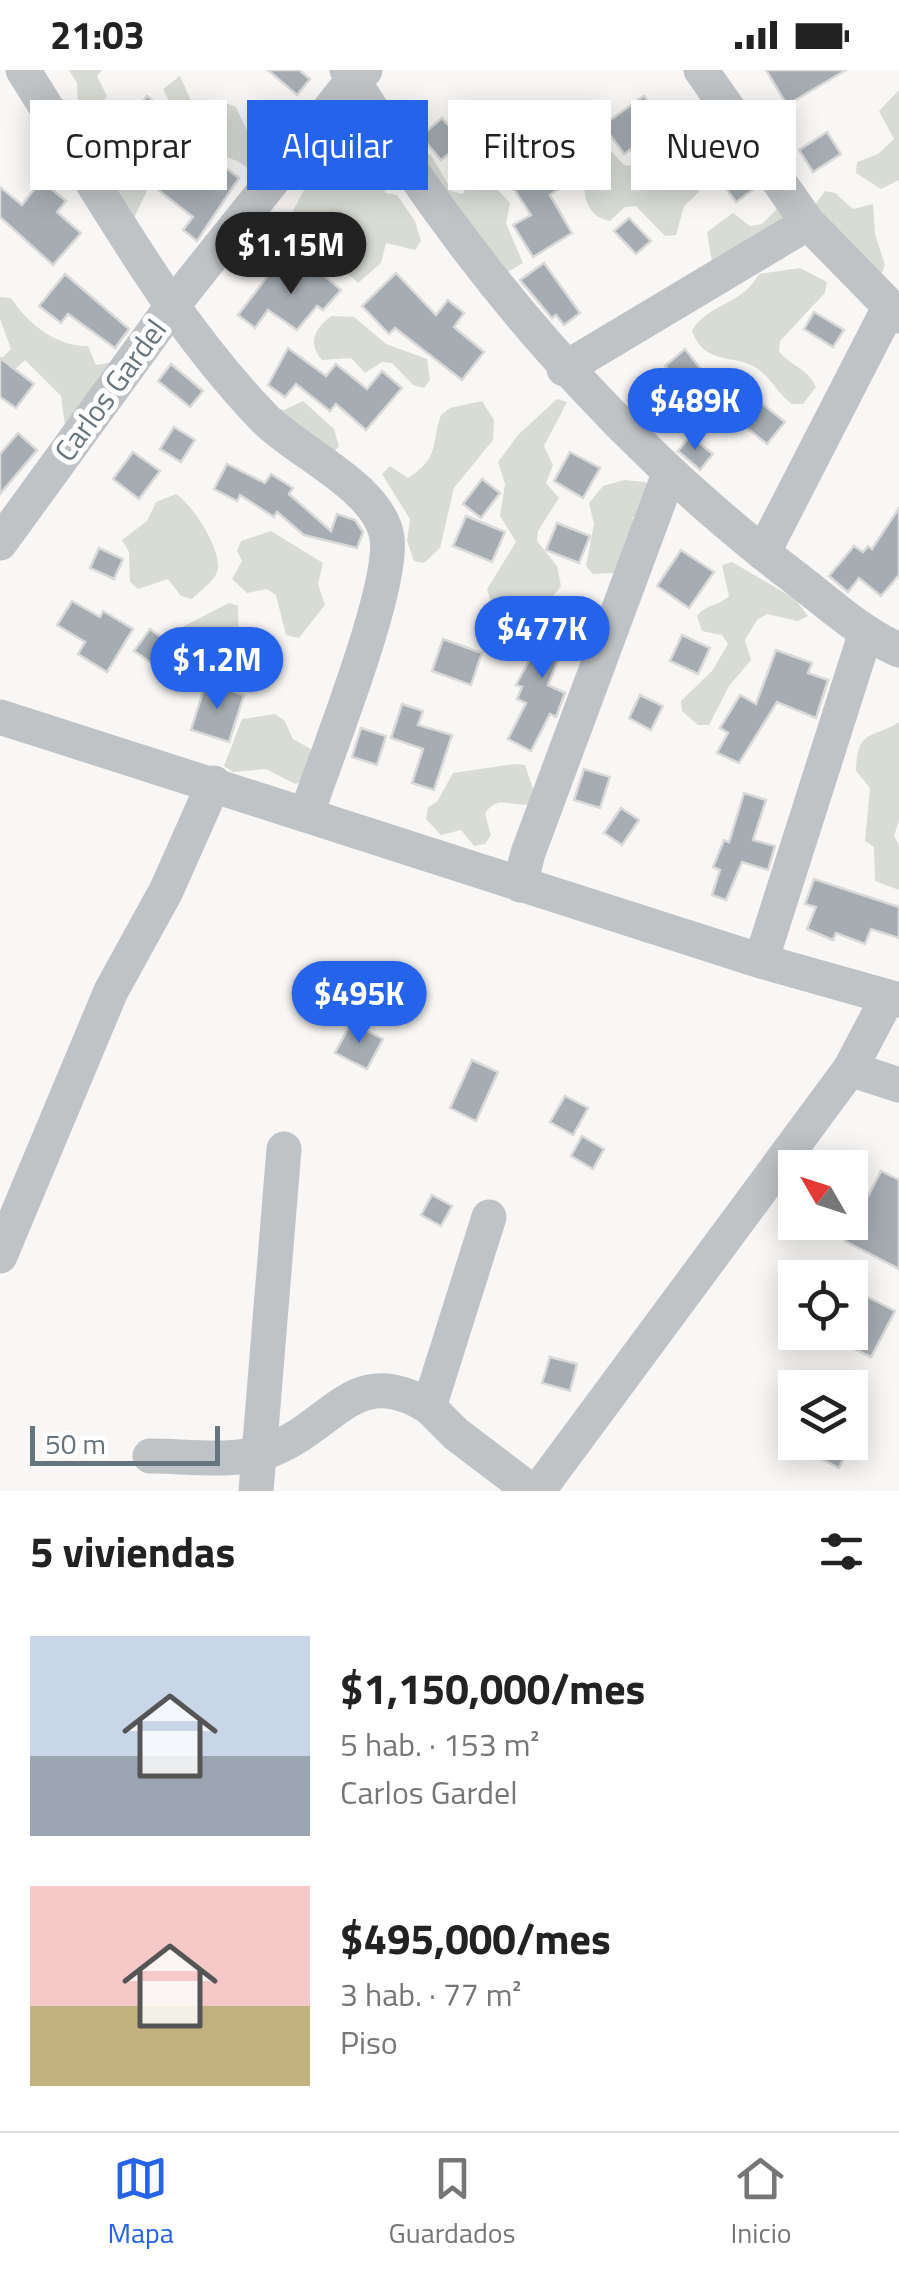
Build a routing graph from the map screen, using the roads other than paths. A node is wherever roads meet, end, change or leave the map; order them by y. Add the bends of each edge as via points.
1 (23, 70) edge
2 (700, 70) edge
3 (355, 73) edge
4 (808, 223) junction
5 (172, 305) junction
6 (894, 312) edge
7 (564, 369) junction
8 (669, 474) junction
9 (3, 529) edge
10 (763, 553) junction
11 (866, 632) junction
12 (899, 650) edge
13 (0, 717) edge
14 (214, 783) junction
15 (307, 814) junction
16 (520, 885) junction
17 (760, 961) junction
18 (894, 998) edge
19 (850, 1069) junction
20 (899, 1085) edge
21 (284, 1149) dead end
22 (489, 1216) dead end
23 (0, 1256) edge
24 (429, 1407) junction
25 (258, 1452) junction
26 (150, 1456) dead end
27 (256, 1491) edge
28 (534, 1491) edge

1 - 5 street
2 - 4 street
3 - 5 street, Carlos Gardel
3 - 7 street
4 - 6 street
4 - 7 street
5 - 9 street, Carlos Gardel
5 - 15 street via 268,421 366,497 381,515 388,540 383,584
6 - 10 street
7 - 8 street
8 - 10 street
8 - 16 street
10 - 11 street
11 - 12 street
11 - 17 street
13 - 14 street
14 - 15 street
14 - 23 street via 166,892 111,991
15 - 16 street
16 - 17 street
17 - 18 street
18 - 19 street
19 - 20 street
19 - 28 street
21 - 25 street
22 - 24 street
24 - 25 street via 386,1388 358,1393 311,1427
24 - 28 street
25 - 26 street
25 - 27 street

